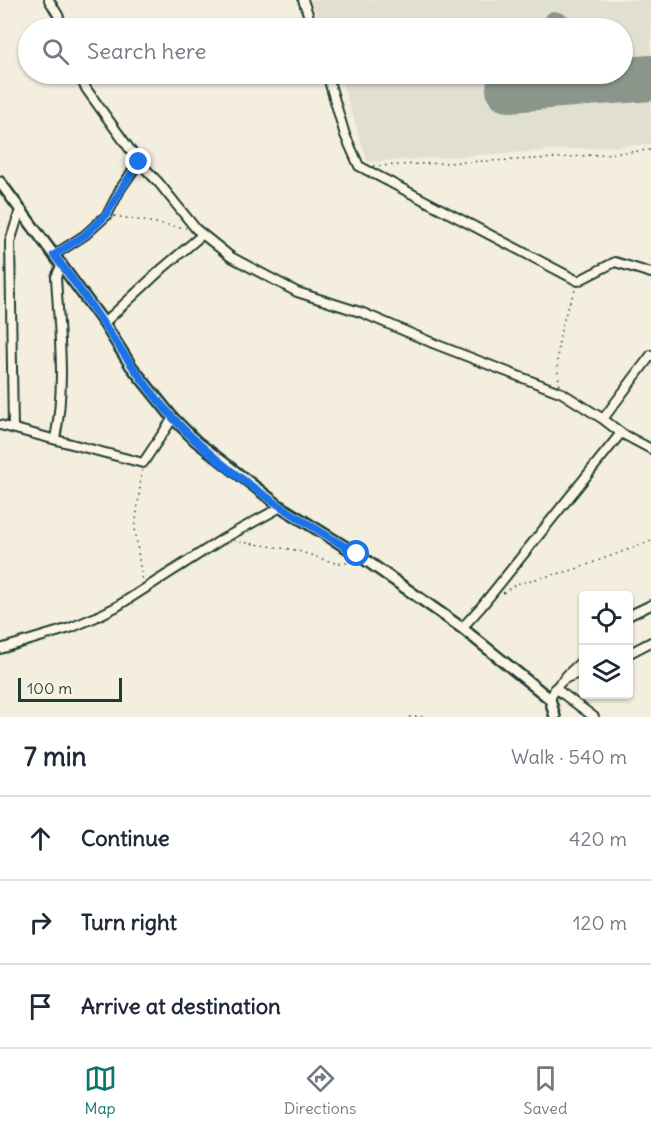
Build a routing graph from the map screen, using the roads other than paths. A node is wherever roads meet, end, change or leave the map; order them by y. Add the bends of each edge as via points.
1 (49, 0) edge
2 (303, 0) edge
3 (59, 18) edge
4 (309, 18) edge
5 (84, 84) edge
6 (330, 84) edge
7 (139, 162) junction
8 (0, 182) edge
9 (20, 210) junction
10 (199, 232) junction
11 (54, 255) junction
12 (62, 264) junction
13 (651, 273) edge
14 (104, 323) junction
15 (651, 355) edge
16 (173, 418) junction
17 (603, 419) junction
18 (0, 425) edge
19 (12, 428) junction
20 (621, 433) junction
21 (55, 439) junction
22 (651, 449) edge
23 (281, 507) junction
24 (651, 605) edge
25 (633, 614) edge
26 (462, 628) junction
27 (651, 642) edge
28 (0, 649) edge
29 (633, 651) edge
30 (579, 663) edge
31 (579, 673) edge
32 (565, 677) junction
33 (555, 688) junction
34 (550, 699) junction
35 (555, 717) edge
36 (594, 717) edge

1 - 3 street
2 - 4 street
5 - 7 street
6 - 13 street via 359,166 579,281 615,262
7 - 10 street
7 - 11 street via 106,215 85,235
8 - 9 main road
9 - 11 main road
9 - 19 street via 10,242
10 - 14 street
10 - 17 street via 231,257 297,292 363,313 562,393
11 - 12 main road
12 - 14 main road
12 - 21 street via 56,277 62,378
14 - 16 main road via 131,366
15 - 17 street
16 - 21 street via 143,463
16 - 23 main road via 196,441
17 - 20 street
18 - 19 street
19 - 21 street
20 - 22 street
20 - 26 street
23 - 26 main road via 357,554
23 - 28 street via 116,607 70,628
24 - 25 street
26 - 34 main road
27 - 29 street
30 - 32 street
31 - 32 street
32 - 33 street
33 - 34 street
33 - 36 street
34 - 35 main road

